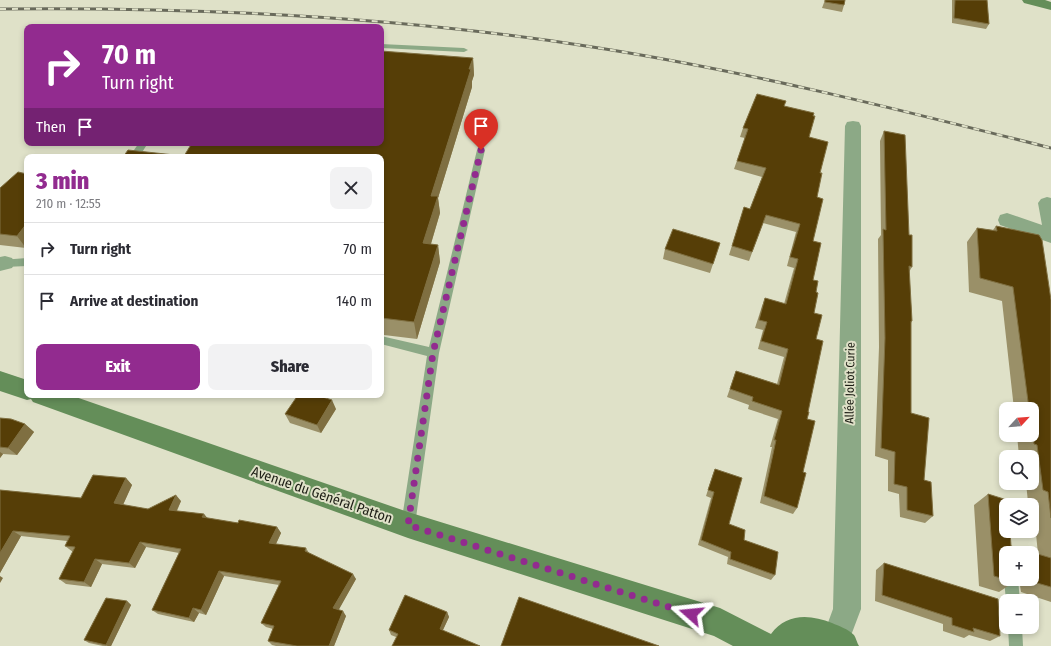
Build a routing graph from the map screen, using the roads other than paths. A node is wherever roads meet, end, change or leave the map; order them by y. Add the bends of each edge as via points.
1 (1029, 0) edge
2 (1051, 6) edge
3 (384, 46) edge
4 (464, 50) dead end
5 (853, 126) dead end
6 (481, 150) dead end
7 (1047, 203) dead end
8 (1007, 220) dead end
9 (1051, 226) edge
10 (1051, 236) edge
11 (24, 262) edge
12 (3, 263) edge
13 (384, 341) edge
14 (433, 353) junction
15 (0, 381) edge
16 (24, 389) edge
17 (49, 398) edge
18 (408, 525) junction
19 (1015, 634) edge
20 (840, 642) edge
21 (763, 646) edge
22 (780, 646) edge
23 (1016, 646) edge

1 - 2 main road
3 - 4 lane
5 - 20 street, Allée Joliot Curie via 847,609
6 - 14 lane
7 - 9 street
8 - 10 street
11 - 12 lane
13 - 14 lane
14 - 18 lane
15 - 16 main road
17 - 18 main road, Avenue du Général Patton
18 - 21 main road, Avenue du Général Patton via 720,623
19 - 23 lane
20 - 22 main road via 821,632 806,630 793,633

